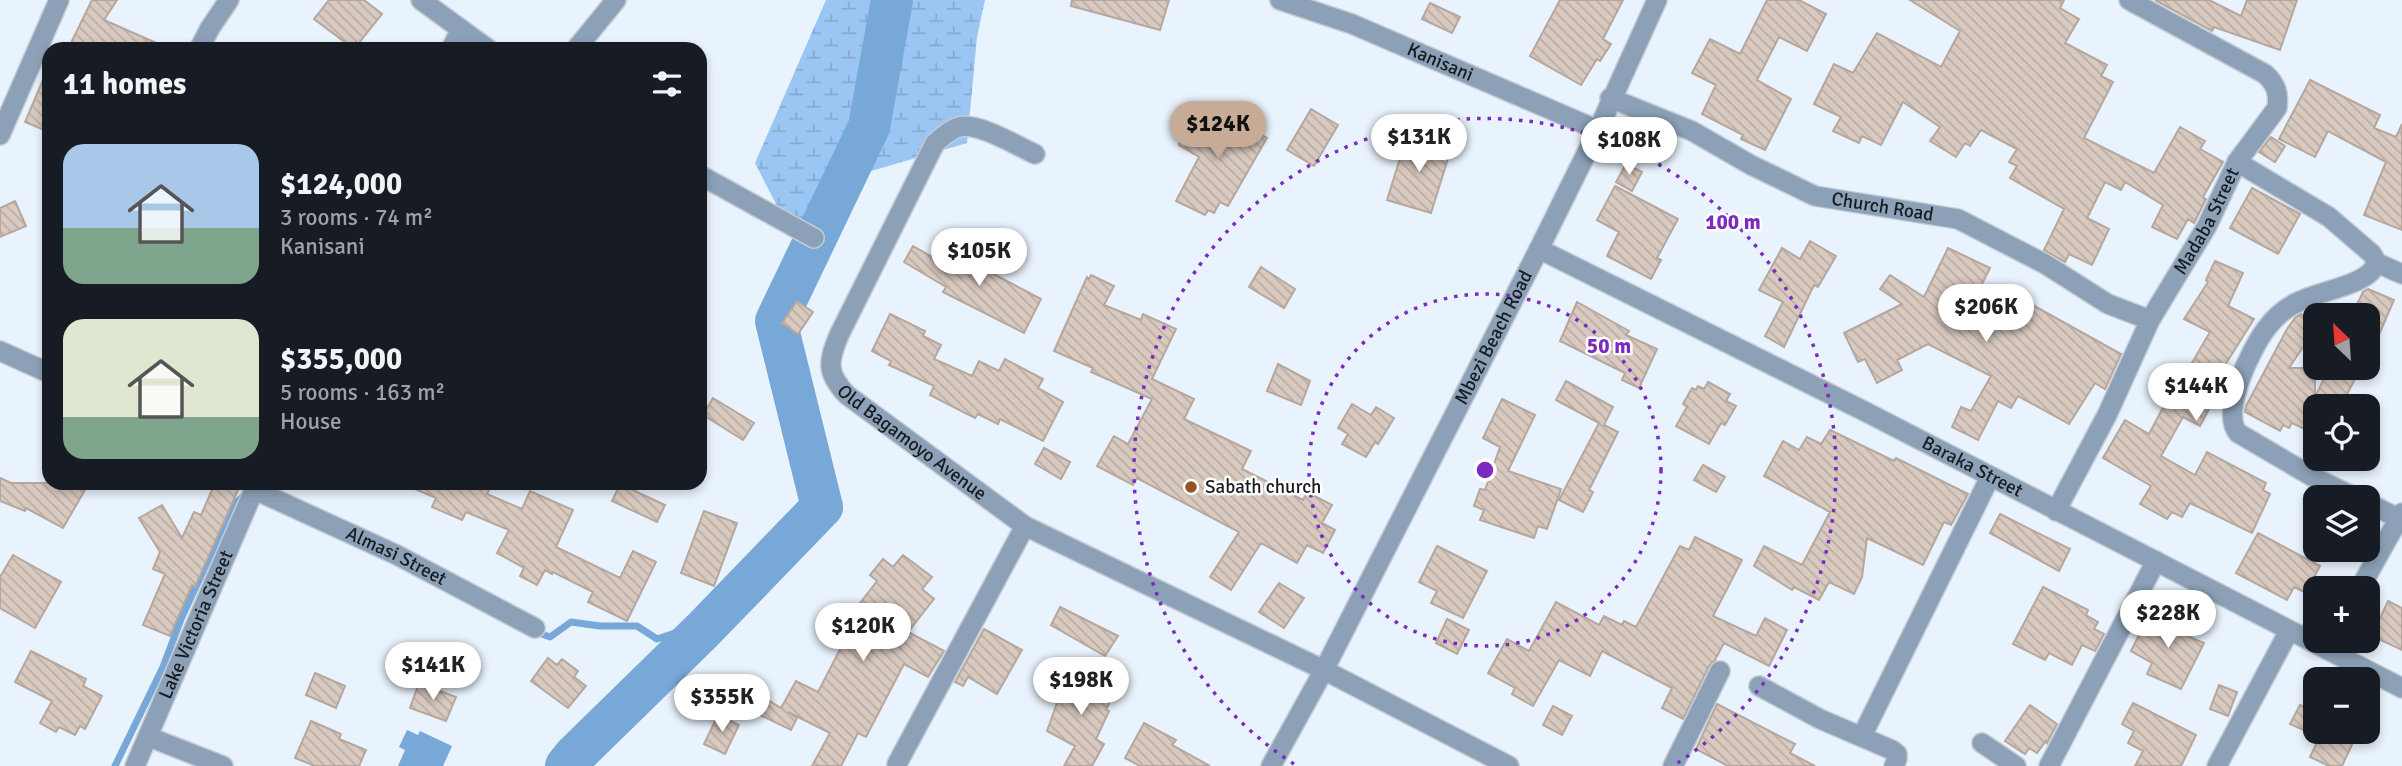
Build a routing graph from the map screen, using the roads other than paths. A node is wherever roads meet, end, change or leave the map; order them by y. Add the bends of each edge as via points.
1 (59, 0) edge
2 (229, 0) edge
3 (421, 0) edge
4 (616, 0) edge
5 (1280, 0) edge
6 (1657, 0) edge
7 (2129, 0) edge
8 (461, 29) junction
9 (202, 42) edge
10 (454, 42) edge
11 (479, 42) edge
12 (582, 42) edge
13 (1610, 98) junction
14 (1598, 130) junction
15 (0, 135) edge
16 (1035, 154) dead end
17 (2237, 162) junction
18 (707, 179) edge
19 (814, 238) dead end
20 (1539, 249) junction
21 (2377, 263) junction
22 (2402, 274) edge
23 (2150, 320) junction
24 (0, 351) edge
25 (42, 370) edge
26 (1990, 477) junction
27 (2329, 485) edge
28 (255, 490) edge
29 (262, 490) edge
30 (2380, 508) edge
31 (2056, 510) junction
32 (2401, 517) edge
33 (1025, 526) junction
34 (2156, 561) junction
35 (2367, 576) edge
36 (535, 628) dead end
37 (2289, 631) junction
38 (2303, 636) edge
39 (2342, 653) edge
40 (1324, 670) junction
41 (1720, 671) dead end
42 (1759, 686) dead end
43 (2402, 688) edge
44 (1862, 736) junction
45 (149, 737) junction
46 (1982, 743) dead end
47 (897, 764) dead end
48 (2224, 764) edge
49 (135, 766) edge
50 (223, 766) edge
51 (1271, 766) edge
52 (1509, 766) edge
53 (1673, 766) edge
54 (1894, 766) edge
55 (2017, 766) edge
56 (2049, 766) edge

1 - 15 street
2 - 9 street
3 - 8 street
4 - 12 street
5 - 14 street, Kanisani via 1352,24
6 - 13 street, Mbezi Beach Road
7 - 17 street, Madaba Street via 2272,80 2277,108
8 - 10 street
8 - 11 street
13 - 14 street, Mbezi Beach Road
13 - 23 street, Church Road via 1692,131 1815,196 1958,219 2045,264 2108,304
14 - 20 street, Mbezi Beach Road
16 - 33 street, Old Bagamoyo Avenue via 978,128 961,126 936,142 839,335 830,368 848,395
17 - 21 street via 2329,217
17 - 23 street, Madaba Street via 2207,226
18 - 19 street
20 - 26 street, Baraka Street
20 - 40 street, Mbezi Beach Road
21 - 22 street
21 - 27 street via 2367,277 2320,292 2282,311 2249,356 2231,417 2238,433
23 - 31 street, Madaba Street via 2107,415
24 - 25 street
26 - 31 street, Baraka Street
26 - 44 street
28 - 45 street, Lake Victoria Street
29 - 36 street, Almasi Street
30 - 32 street
31 - 34 street, Baraka Street
32 - 35 street
33 - 40 street, Old Bagamoyo Avenue
33 - 47 street
34 - 37 street, Baraka Street
34 - 56 street
37 - 38 street, Baraka Street
37 - 48 street
39 - 43 street, Baraka Street
40 - 51 street, Mbezi Beach Road
40 - 52 street, Old Bagamoyo Avenue
41 - 53 street
42 - 44 street
44 - 54 street via 1897,754
45 - 49 street, Lake Victoria Street
45 - 50 street
46 - 55 street

